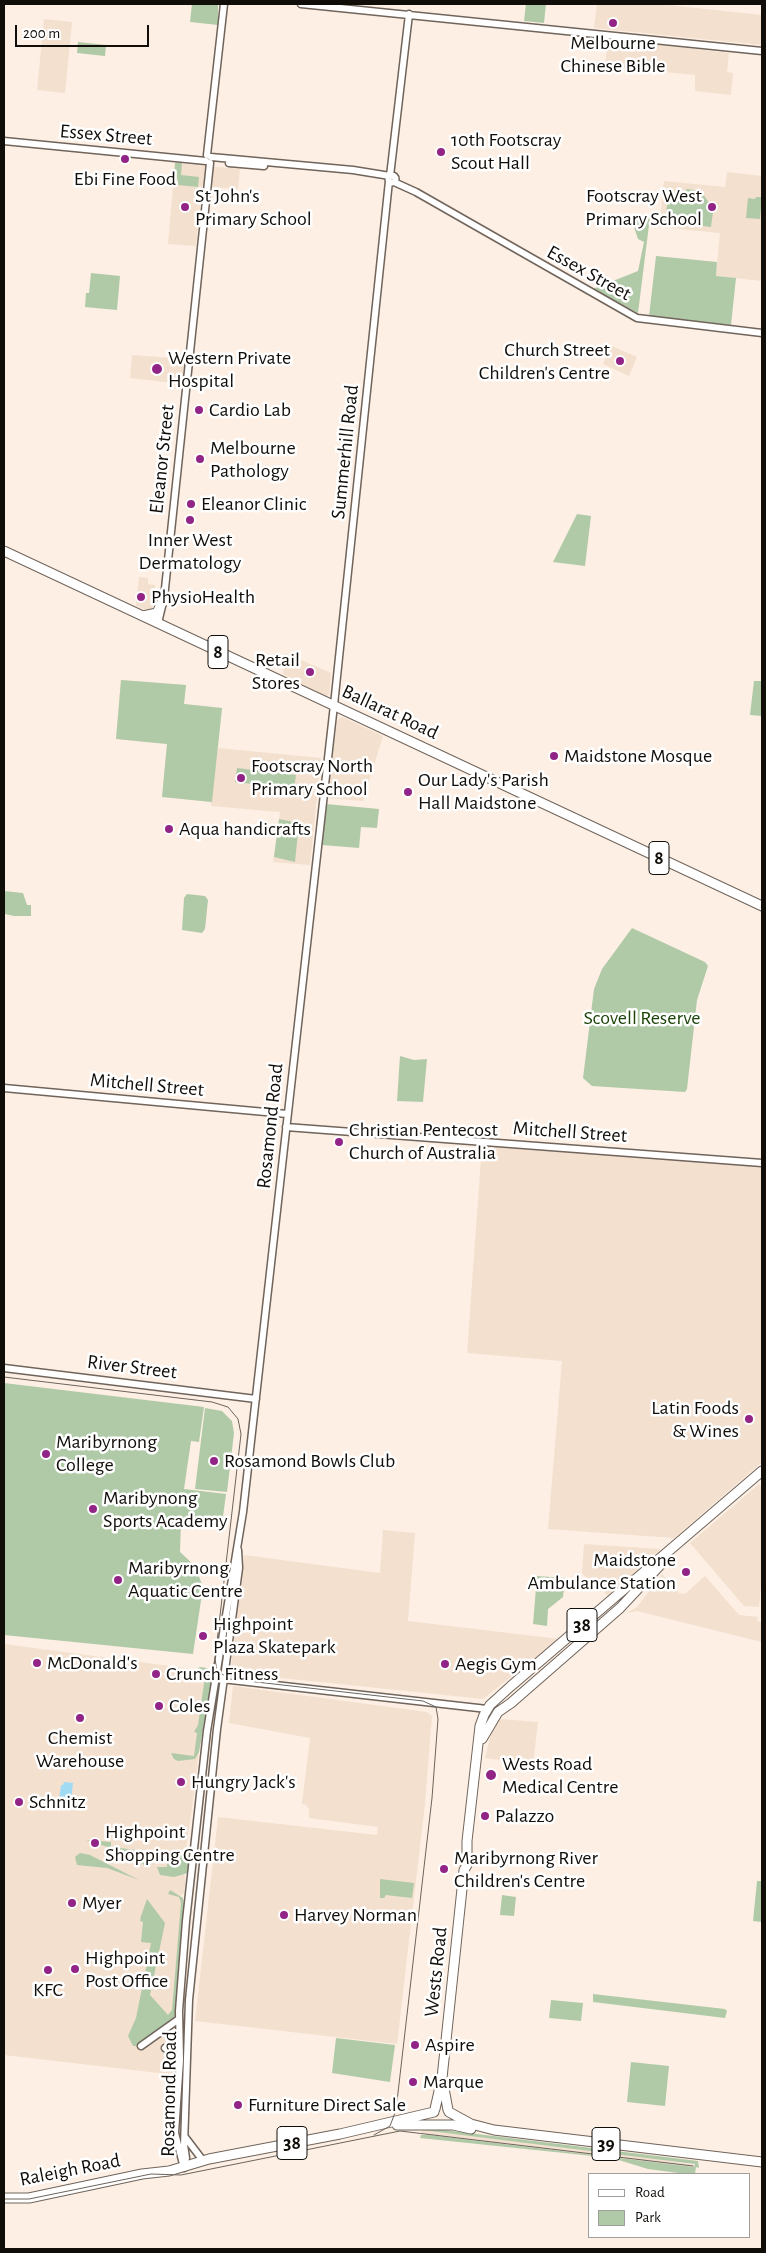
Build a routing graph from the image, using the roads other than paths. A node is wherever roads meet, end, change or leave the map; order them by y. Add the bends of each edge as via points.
1 (224, 4) edge
2 (301, 4) edge
3 (409, 14) junction
4 (762, 51) edge
5 (4, 141) edge
6 (208, 159) junction
7 (392, 179) junction
8 (762, 333) edge
9 (4, 551) edge
10 (164, 598) junction
11 (142, 616) junction
12 (158, 623) junction
13 (334, 705) junction
14 (762, 906) edge
15 (4, 1088) edge
16 (287, 1114) junction
17 (286, 1127) junction
18 (762, 1163) edge
19 (4, 1368) edge
20 (256, 1399) junction
21 (762, 1471) edge
22 (679, 1544) junction
23 (238, 1550) junction
24 (219, 1665) junction
25 (226, 1666) junction
26 (216, 1678) junction
27 (225, 1679) junction
28 (487, 1709) junction
29 (499, 1710) junction
30 (479, 1747) junction
31 (190, 1886) junction
32 (200, 1886) junction
33 (179, 2020) junction
34 (141, 2046) dead end
35 (165, 2048) dead end
36 (179, 2075) junction
37 (442, 2078) junction
38 (177, 2093) junction
39 (186, 2094) junction
40 (435, 2111) junction
41 (449, 2111) junction
42 (177, 2116) junction
43 (185, 2117) junction
44 (442, 2124) junction
45 (374, 2126) junction
46 (508, 2132) junction
47 (185, 2136) junction
48 (205, 2159) junction
49 (762, 2162) edge
50 (183, 2164) junction
51 (4, 2198) edge

1 - 6 street, Eleanor Street
2 - 3 street
3 - 4 street
3 - 7 street, Summerhill Road
5 - 6 street, Essex Street
6 - 7 street, Essex Street
6 - 10 street, Eleanor Street
7 - 8 street, Essex Street via 637,318
7 - 13 street, Summerhill Road
9 - 11 main road, Ballarat Road / 8
10 - 11 main road via 157,613
10 - 12 street, Eleanor Street
11 - 12 main road, Ballarat Road / 8
12 - 13 main road, Ballarat Road / 8
13 - 14 main road, Ballarat Road / 8
13 - 16 street, Rosamond Road
15 - 16 street, Mitchell Street
16 - 17 street, Rosamond Road
17 - 18 street, Mitchell Street
17 - 20 street, Rosamond Road
19 - 20 street, River Street
20 - 23 street, Rosamond Road
21 - 22 main road, 38
22 - 28 main road, 38
22 - 29 main road, 38 via 634,1595
23 - 24 street, Rosamond Road
23 - 25 street, Rosamond Road via 239,1568
24 - 25 street
24 - 26 street, Rosamond Road
25 - 27 street, Rosamond Road
26 - 27 street
26 - 31 street, Rosamond Road
27 - 28 street
27 - 32 street, Rosamond Road
28 - 29 main road
28 - 30 main road, Wests Road / 38 via 480,1726
29 - 30 main road, Wests Road / 38
30 - 37 main road, Wests Road / 38
31 - 32 street
31 - 33 street, Rosamond Road
32 - 39 street, Rosamond Road via 188,2011
33 - 34 street
33 - 36 street, Rosamond Road
35 - 36 street via 174,2057
36 - 38 street, Rosamond Road
37 - 40 main road, Wests Road / 38
37 - 41 main road, Wests Road / 38
38 - 39 street
38 - 42 street, Rosamond Road
39 - 43 street, Rosamond Road
40 - 41 main road, 38 via 442,2107
40 - 44 main road via 434,2120
40 - 45 main road, Raleigh Road / 38
41 - 44 main road via 450,2119
41 - 46 main road, 39 via 471,2124
42 - 43 street
42 - 50 street, Rosamond Road via 176,2139
43 - 47 street, Rosamond Road
44 - 45 main road, Raleigh Road / 38
44 - 46 main road, 39
45 - 48 main road, Raleigh Road / 38
46 - 49 main road, 39
47 - 48 street
47 - 50 street, Rosamond Road
48 - 50 main road, Raleigh Road / 38
50 - 51 main road, Raleigh Road / 38 via 29,2198

